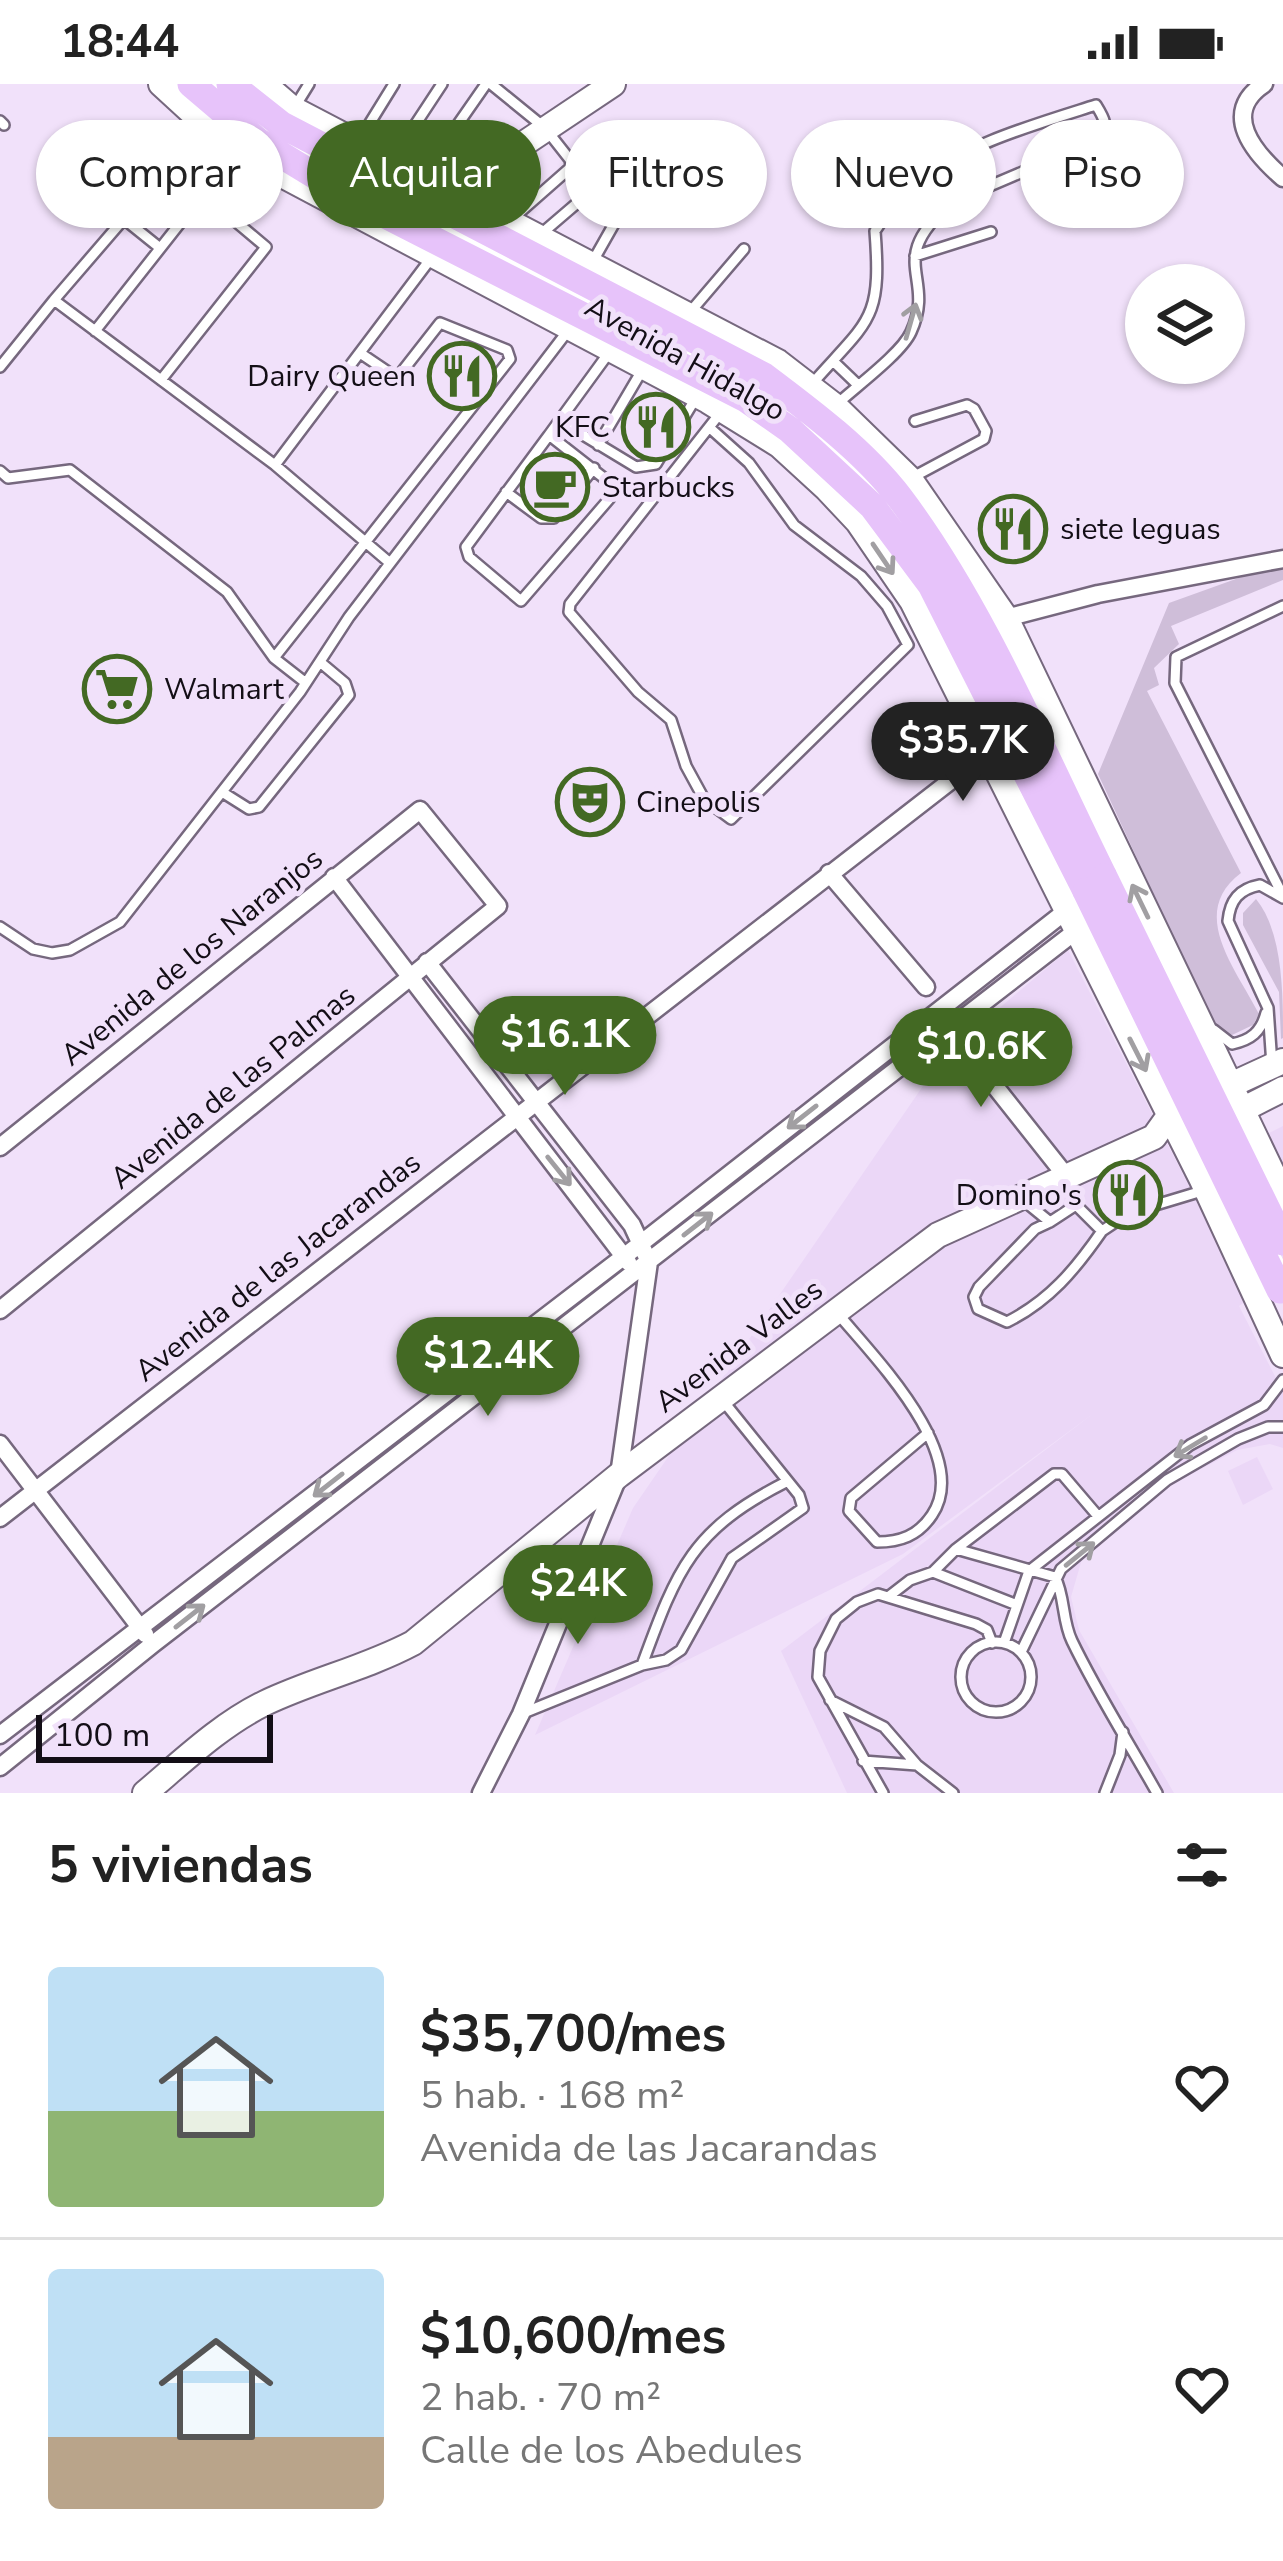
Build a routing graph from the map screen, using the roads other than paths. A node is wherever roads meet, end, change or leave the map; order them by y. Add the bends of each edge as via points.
1 (161, 84) edge
2 (190, 84) edge
3 (230, 84) edge
4 (265, 84) edge
5 (308, 84) edge
6 (394, 84) edge
7 (442, 84) edge
8 (488, 84) edge
9 (613, 84) edge
10 (1264, 84) edge
11 (293, 109) junction
12 (201, 120) edge
13 (314, 120) edge
14 (371, 120) edge
15 (419, 120) edge
16 (462, 120) edge
17 (545, 128) junction
18 (541, 131) edge
19 (307, 136) edge
20 (283, 174) edge
21 (1283, 178) edge
22 (541, 194) edge
23 (116, 228) edge
24 (135, 228) edge
25 (444, 228) edge
26 (495, 228) edge
27 (517, 228) edge
28 (991, 232) dead end
29 (536, 238) junction
30 (160, 248) junction
31 (743, 248) dead end
32 (435, 249) junction
33 (915, 256) junction
34 (591, 266) junction
35 (54, 300) junction
36 (688, 315) junction
37 (570, 328) junction
38 (95, 331) junction
39 (611, 350) junction
40 (360, 353) junction
41 (833, 361) junction
42 (0, 367) edge
43 (644, 367) junction
44 (161, 380) junction
45 (858, 385) junction
46 (804, 393) junction
47 (697, 396) junction
48 (835, 406) junction
49 (716, 419) junction
50 (560, 421) junction
51 (915, 421) dead end
52 (549, 435) junction
53 (785, 438) junction
54 (598, 445) junction
55 (275, 465) junction
56 (593, 468) junction
57 (0, 471) edge
58 (910, 478) junction
59 (506, 492) junction
60 (368, 543) junction
61 (1283, 559) edge
62 (390, 562) junction
63 (1283, 606) edge
64 (1006, 618) junction
65 (918, 638) junction
66 (274, 658) junction
67 (320, 662) junction
68 (306, 683) junction
69 (989, 751) junction
70 (222, 792) junction
71 (829, 873) junction
72 (334, 877) junction
73 (1283, 897) edge
74 (1083, 903) junction
75 (498, 906) joint
76 (0, 927) edge
77 (1012, 953) junction
78 (427, 962) junction
79 (1027, 969) junction
80 (410, 978) junction
81 (926, 987) dead end
82 (1190, 1000) junction
83 (1268, 1008) junction
84 (936, 1012) junction
85 (950, 1028) junction
86 (1216, 1054) junction
87 (1275, 1072) edge
88 (1231, 1084) junction
89 (1157, 1092) junction
90 (535, 1101) junction
91 (515, 1116) junction
92 (1247, 1120) junction
93 (1152, 1132) junction
94 (0, 1147) edge
95 (1196, 1167) junction
96 (1066, 1176) junction
97 (1019, 1196) junction
98 (1283, 1196) edge
99 (1076, 1205) junction
100 (1050, 1222) junction
101 (1102, 1231) junction
102 (1283, 1241) edge
103 (643, 1242) junction
104 (625, 1255) junction
105 (649, 1262) junction
106 (633, 1273) junction
107 (642, 1291) junction
108 (1281, 1294) edge
109 (0, 1310) edge
110 (835, 1310) junction
111 (1283, 1355) edge
112 (1283, 1380) edge
113 (721, 1398) junction
114 (1283, 1427) edge
115 (928, 1433) junction
116 (0, 1444) edge
117 (620, 1475) junction
118 (786, 1482) junction
119 (37, 1489) junction
120 (1097, 1515) junction
121 (0, 1518) edge
122 (956, 1549) junction
123 (512, 1563) junction
124 (1029, 1570) junction
125 (933, 1573) junction
126 (1054, 1577) junction
127 (576, 1583) junction
128 (888, 1597) junction
129 (1017, 1605) junction
130 (147, 1637) junction
131 (998, 1643) junction
132 (1021, 1652) junction
133 (642, 1665) junction
134 (830, 1700) junction
135 (521, 1714) junction
136 (1123, 1732) junction
137 (0, 1735) edge
138 (863, 1761) junction
139 (917, 1765) junction
140 (0, 1767) edge
141 (145, 1793) edge
142 (481, 1793) edge
143 (883, 1793) edge
144 (953, 1793) edge
145 (1106, 1793) edge
146 (1157, 1793) edge

1 - 12 street, Avenida Hidalgo
2 - 32 main road via 258,141
3 - 19 main road
4 - 11 street, Avenida Hidalgo
5 - 11 lane
6 - 14 lane
7 - 15 lane
8 - 16 lane
8 - 17 lane
9 - 17 street
10 - 21 street via 1242,109 1246,139
11 - 13 street, Avenida Hidalgo
17 - 18 street
17 - 22 lane via 571,161
20 - 32 street, Avenida Hidalgo
23 - 35 lane
24 - 30 lane
25 - 32 street
26 - 46 main road
27 - 29 street, Avenida Hidalgo
28 - 33 lane
29 - 34 street, Avenida Hidalgo
29 - 34 lane via 668,143 674,159 623,208
30 - 38 lane
30 - 44 lane via 202,194 266,247
31 - 36 lane
32 - 37 street, Avenida Hidalgo
32 - 40 lane
32 - 53 main road via 746,399
33 - 41 lane via 916,242 952,202 1100,139 1105,118 1096,105 990,144 910,186 875,231 873,314
45 -> 33 lane via 910,336
34 - 36 street, Avenida Hidalgo
35 - 38 lane
35 - 42 lane
36 - 46 street, Avenida Hidalgo via 778,362
37 - 39 street, Avenida Hidalgo
37 - 62 lane
38 - 44 lane
39 - 43 street, Avenida Hidalgo
39 - 50 lane
40 - 55 lane
40 - 60 lane via 397,377 440,323 507,350 510,359
41 - 45 lane
41 - 46 lane
43 - 47 street, Avenida Hidalgo
43 - 54 lane
44 - 55 lane
45 - 48 lane
46 - 48 street, Avenida Hidalgo
46 - 74 main road via 899,497 982,628
47 - 49 street, Avenida Hidalgo
47 - 54 lane via 656,464 636,466
48 - 58 street, Avenida Hidalgo
49 - 53 street, Avenida Hidalgo
49 - 65 lane via 794,525 861,576
49 - 65 lane via 569,612 671,720 704,799 725,818 738,816
50 - 52 lane
50 - 54 lane
51 - 58 lane via 968,405 986,431 984,440
52 - 56 lane
52 - 59 lane
53 -> 65 street, Avenida Hidalgo via 858,522
53 - 74 main road via 872,506 931,585
55 - 60 lane
56 - 59 lane via 554,518
56 - 59 lane via 609,482 610,498 521,601 466,553
57 - 66 lane via 8,478 70,470 227,592
58 - 64 street, Avenida Hidalgo
60 - 62 lane
60 - 66 lane
61 - 64 street
62 - 67 lane
63 - 73 lane via 1176,656 1174,683
82 -> 64 street, Avenida Hidalgo
65 - 69 street, Avenida Hidalgo
66 - 68 lane
67 - 68 lane
67 - 70 lane via 349,695 259,807
68 - 70 lane
69 - 71 street, Avenida de las Jacarandas
69 - 74 street, Avenida Hidalgo
70 - 76 lane via 120,922 52,953
71 - 81 street
71 - 90 street, Avenida de las Jacarandas
72 - 75 street, Avenida de los Naranjos via 420,810
72 - 80 street
72 - 94 street, Avenida de los Naranjos
73 - 83 lane via 1260,885 1230,905 1232,936
74 - 77 street
74 - 79 street
74 -> 89 street, Avenida Hidalgo
74 - 102 main road, bridge
74 - 108 main road, bridge
75 - 78 street, Avenida de las Palmas
77 - 79 street
77 - 84 street
78 - 80 street, Avenida de las Palmas
78 - 90 street
79 - 85 street
80 - 91 street
80 - 109 street, Avenida de las Palmas
82 - 83 lane via 1232,1044 1256,1034
82 - 86 street, Avenida Hidalgo
83 - 87 lane
84 - 85 street
84 -> 103 street
85 - 96 street
105 -> 85 street
86 - 87 street
86 - 88 street, Avenida Hidalgo
86 - 89 street via 1191,1080
87 - 88 street, Avenida Valles
87 - 92 street
88 - 92 street, Avenida Hidalgo
88 - 93 street, Avenida Valles
89 - 93 street, Avenida Hidalgo
90 - 91 street, Avenida de las Jacarandas
90 - 103 street
91 -> 104 street
91 - 119 street, Avenida de las Jacarandas
92 - 95 street
92 - 98 street, Avenida Hidalgo
93 - 95 street, Avenida Hidalgo
93 - 95 street
93 - 96 street, Avenida Valles
95 - 101 lane
95 - 111 street, Avenida Hidalgo
96 - 97 street, Avenida Valles
96 - 99 lane
97 - 100 lane
97 - 110 street, Avenida Valles via 938,1235
99 - 100 lane
99 - 101 lane
100 - 101 lane via 979,1287 979,1309 1006,1322 1026,1313 1070,1277
103 - 104 street
103 - 105 street
104 - 106 street
104 -> 130 street
105 - 106 street
105 - 107 street
106 - 107 street
130 -> 106 street
107 - 117 street
110 - 113 street, Avenida Valles
110 - 115 lane
112 -> 120 lane via 1264,1405 1190,1445
113 - 117 street, Avenida Valles
113 - 118 lane
126 -> 114 lane via 1167,1480 1238,1439
115 - 115 lane via 942,1472 939,1505 901,1542 877,1542 849,1511 851,1498
116 - 119 street
117 - 123 street, Avenida Valles
117 - 127 street
118 - 133 lane via 754,1498 691,1552
118 - 133 lane via 802,1508 732,1558 681,1650
119 - 121 street, Avenida de las Jacarandas
119 - 130 street
120 - 122 lane via 1070,1479 1054,1474
120 - 124 lane
122 - 124 lane
122 - 125 lane
123 - 127 street
123 - 141 street, Avenida Valles via 413,1643 233,1721
124 - 126 lane
124 - 129 lane
125 - 128 lane
125 - 129 lane
126 - 132 lane
126 - 136 lane via 1072,1640
127 - 135 street
128 - 131 lane via 976,1624
128 - 134 lane via 857,1602 836,1619 818,1677
129 - 131 lane
130 - 137 street
130 - 140 street
131 - 132 lane
131 - 132 lane via 971,1653 962,1674 967,1696 986,1711 1009,1710 1026,1696 1031,1673
133 - 135 lane
134 - 138 lane
134 - 139 lane via 884,1726
135 - 142 street
136 - 145 lane
136 - 146 lane
138 - 139 lane
138 - 143 lane
139 - 144 lane

